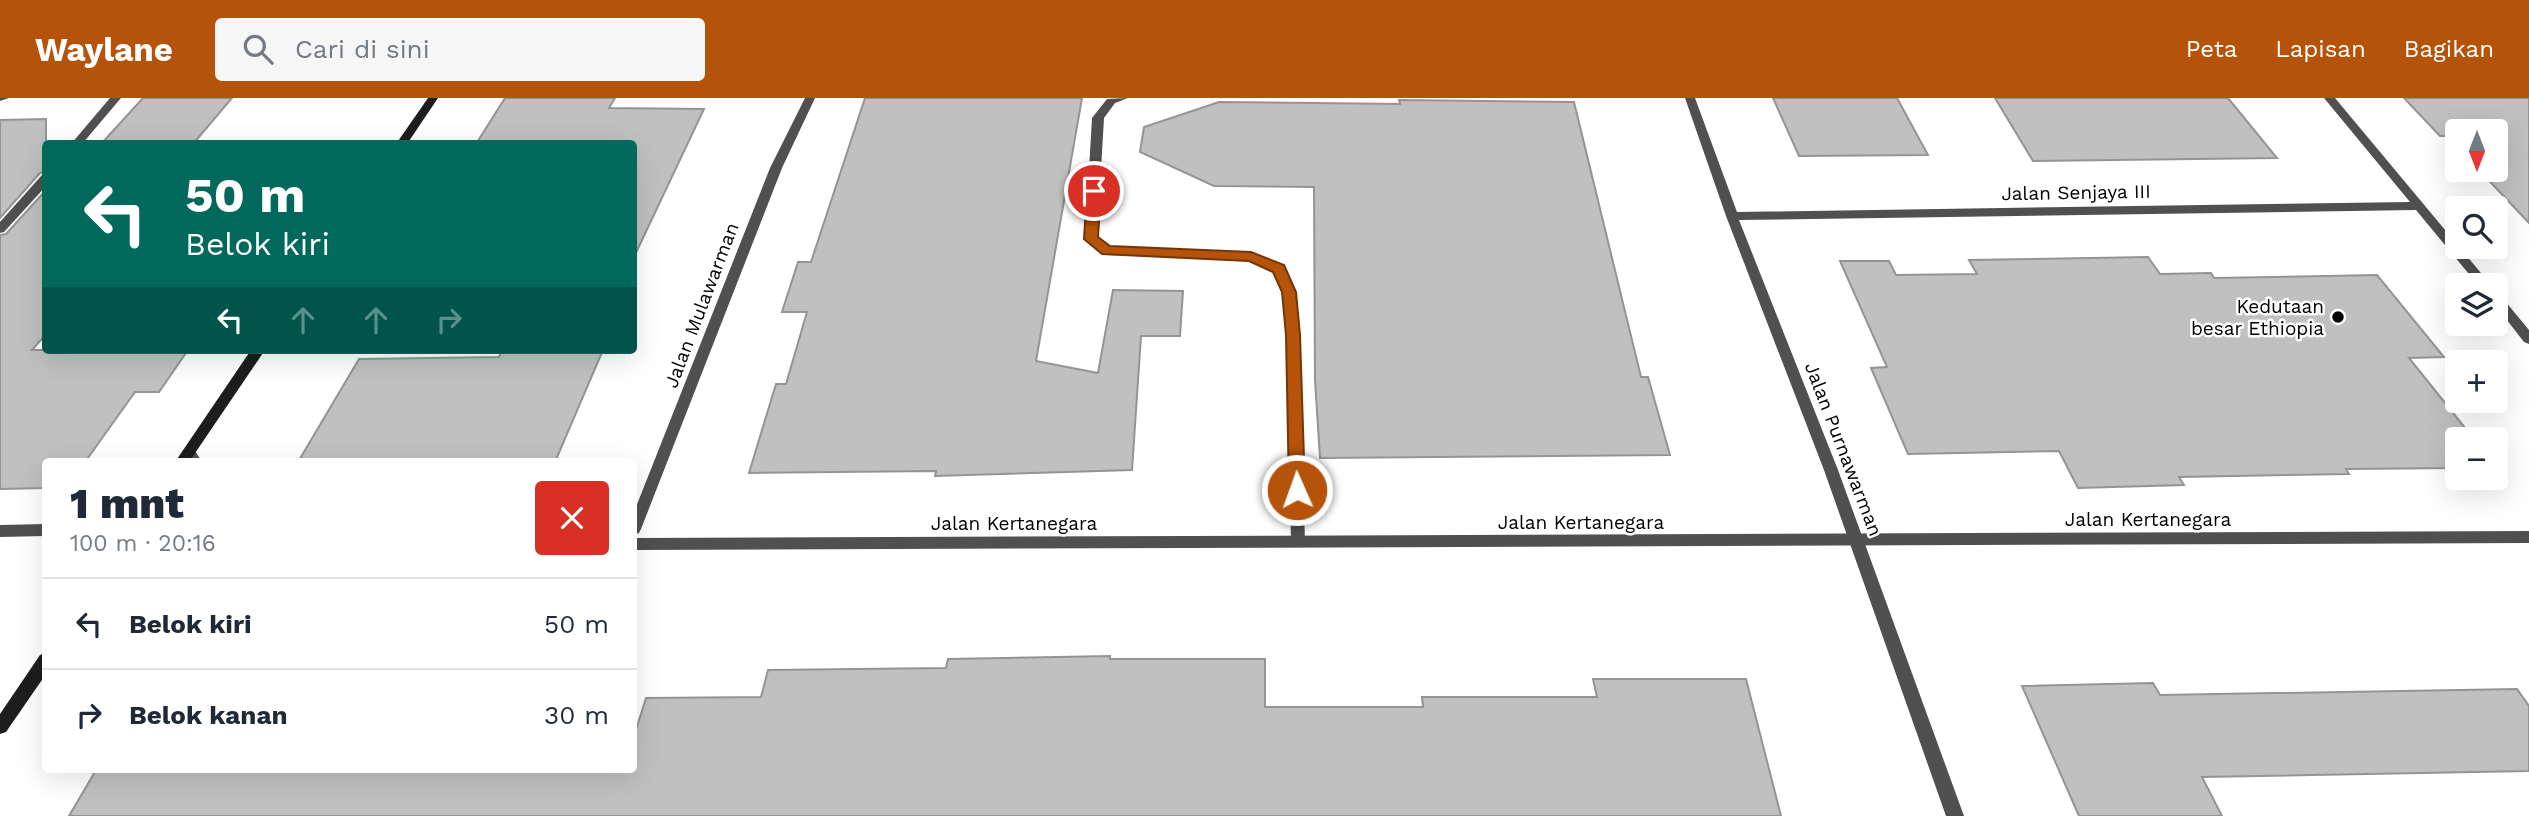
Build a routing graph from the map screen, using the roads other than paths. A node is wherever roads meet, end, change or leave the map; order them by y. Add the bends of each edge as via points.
1 (116, 98) edge
2 (433, 98) edge
3 (810, 98) edge
4 (1123, 98) edge
5 (1690, 98) edge
6 (2329, 98) edge
7 (79, 140) edge
8 (404, 140) edge
9 (42, 182) edge
10 (2420, 205) junction
11 (1732, 216) junction
12 (0, 229) edge
13 (2475, 273) edge
14 (2508, 313) edge
15 (2529, 339) edge
16 (255, 354) edge
17 (190, 458) edge
18 (637, 521) edge
19 (42, 530) edge
20 (0, 531) edge
21 (2529, 537) edge
22 (1856, 540) junction
23 (1298, 542) junction
24 (637, 544) edge
25 (42, 666) edge
26 (0, 727) edge
27 (1955, 816) edge

1 - 7 street
2 - 8 main road
3 - 18 street, Jalan Mulawarman via 776,168
4 - 23 street via 1111,101 1098,118 1091,239 1107,251 1251,256 1279,269 1289,292
5 - 11 street, Jalan Purnawarman
6 - 10 street
9 - 12 street
10 - 11 street, Jalan Senjaya III
10 - 13 street
11 - 22 street, Jalan Purnawarman
14 - 15 street
16 - 17 main road
19 - 20 street
21 - 22 street, Jalan Kertanegara
22 - 23 street, Jalan Kertanegara
22 - 27 street, Jalan Purnawarman
23 - 24 street, Jalan Kertanegara
25 - 26 main road

